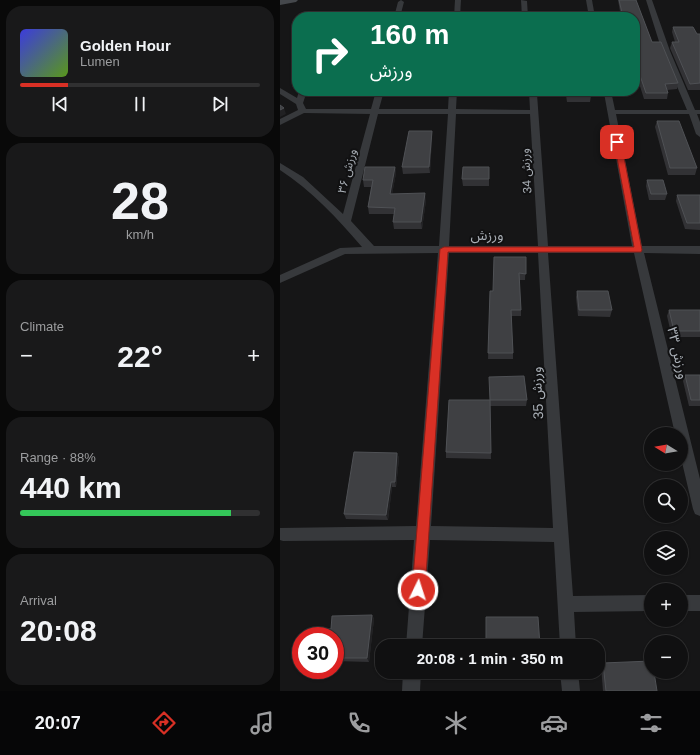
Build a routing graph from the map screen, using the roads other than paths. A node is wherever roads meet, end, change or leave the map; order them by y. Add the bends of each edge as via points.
1 (293, 0) edge
2 (458, 0) edge
3 (589, 0) edge
4 (649, 0) edge
5 (524, 1) edge
6 (280, 2) edge
7 (401, 2) dead end
8 (398, 12) edge
9 (457, 12) edge
10 (525, 12) edge
11 (591, 12) edge
12 (280, 90) edge
13 (301, 96) edge
14 (379, 96) edge
15 (453, 96) edge
16 (533, 96) edge
17 (608, 96) edge
18 (299, 103) junction
19 (452, 110) junction
20 (303, 111) junction
21 (374, 112) junction
22 (534, 112) junction
23 (611, 112) junction
24 (696, 112) edge
25 (280, 122) edge
26 (700, 134) edge
27 (280, 166) edge
28 (346, 222) junction
29 (370, 249) junction
30 (444, 249) junction
31 (543, 250) junction
32 (638, 250) junction
33 (700, 250) edge
34 (280, 279) edge
35 (700, 509) edge
36 (423, 533) junction
37 (283, 534) dead end
38 (560, 535) junction
39 (644, 603) edge
40 (688, 603) edge
41 (700, 603) edge
42 (565, 604) junction
43 (415, 639) edge
44 (568, 639) edge
45 (412, 679) edge
46 (570, 679) edge
47 (411, 691) edge
48 (571, 691) edge

1 - 6 main road
2 - 9 street
3 - 11 street
4 - 24 street via 666,51
5 - 10 street
7 - 8 street
12 - 18 street
13 - 18 street
14 - 21 street, ورزش ۳۶
15 - 19 street
16 - 22 street, ورزش 34
17 - 23 street, ورزش ۳۳
18 - 20 street
19 - 21 street
19 - 22 street
19 - 30 street
20 - 21 street
20 - 25 street
21 - 28 street, ورزش ۳۶
22 - 31 street, ورزش 34
23 - 24 street
23 - 32 street, ورزش ۳۳
24 - 26 street
27 - 28 street via 300,179
28 - 29 street
29 - 30 street, ورزش
29 - 34 street, ورزش via 344,251
30 - 31 street, ورزش
30 - 36 street
31 - 32 street, ورزش
31 - 38 street, ورزش 35
32 - 33 street, ورزش
32 - 35 street, ورزش ۳۳
36 - 37 street
36 - 38 street
36 - 43 street
38 - 42 street, ورزش 35
39 - 42 street
40 - 41 street
42 - 44 street, ورزش 35
45 - 47 street
46 - 48 street

